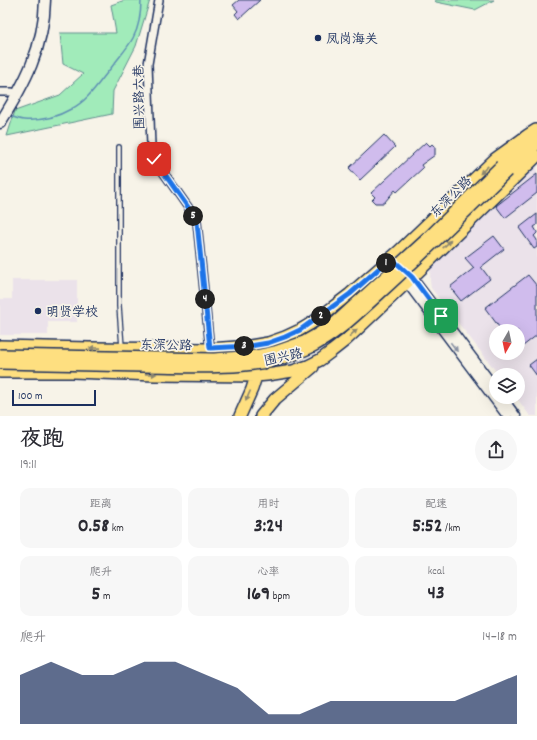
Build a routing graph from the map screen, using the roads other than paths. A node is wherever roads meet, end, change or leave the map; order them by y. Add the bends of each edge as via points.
1 (39, 0) edge
2 (45, 0) edge
3 (159, 0) edge
4 (0, 92) edge
5 (15, 93) junction
6 (0, 112) edge
7 (0, 123) edge
8 (537, 129) edge
9 (537, 133) edge
10 (537, 144) edge
11 (119, 147) dead end
12 (537, 156) edge
13 (504, 168) junction
14 (391, 258) junction
15 (409, 280) junction
16 (300, 330) junction
17 (268, 343) junction
18 (0, 346) edge
19 (122, 348) junction
20 (210, 348) junction
21 (332, 351) junction
22 (0, 355) edge
23 (0, 363) edge
24 (0, 372) edge
25 (280, 374) junction
26 (256, 376) junction
27 (489, 381) edge
28 (275, 399) junction
29 (507, 404) edge
30 (240, 416) edge
31 (261, 416) edge
32 (507, 416) edge
33 (516, 416) edge

1 - 5 main road via 37,33
2 - 5 main road via 38,48 27,76
3 - 20 street, 围兴路六巷 via 148,64 152,146 154,159 197,222
4 - 5 street
5 - 6 main road
5 - 7 main road
8 -> 14 main road, 围兴路 via 495,159
9 - 13 main road, 东深公路
10 - 13 main road, 东深公路
11 - 19 lane via 119,306
15 -> 12 main road, 围兴路
13 - 22 main road, 东深公路, bridge via 335,322 290,348 256,356 214,359
13 - 23 main road, 东深公路, bridge via 432,245 340,329 308,349 258,364 214,367
14 - 15 street
14 - 16 main road, 围兴路 via 350,294
21 -> 15 main road, 围兴路
15 - 27 street
15 -> 32 street
16 - 17 main road, 围兴路
16 - 21 main road via 292,338 291,344 294,355 299,359 316,360
17 - 20 main road, 围兴路
17 - 25 main road
17 - 26 main road
19 -> 18 main road, 围兴路
19 - 20 main road, 围兴路
21 - 25 main road, 围兴路 via 308,366
21 - 28 main road
24 -> 26 main road, 围兴路
25 - 26 main road, 围兴路
25 - 28 main road via 280,387
26 -> 30 main road
28 - 31 main road
29 - 33 street

